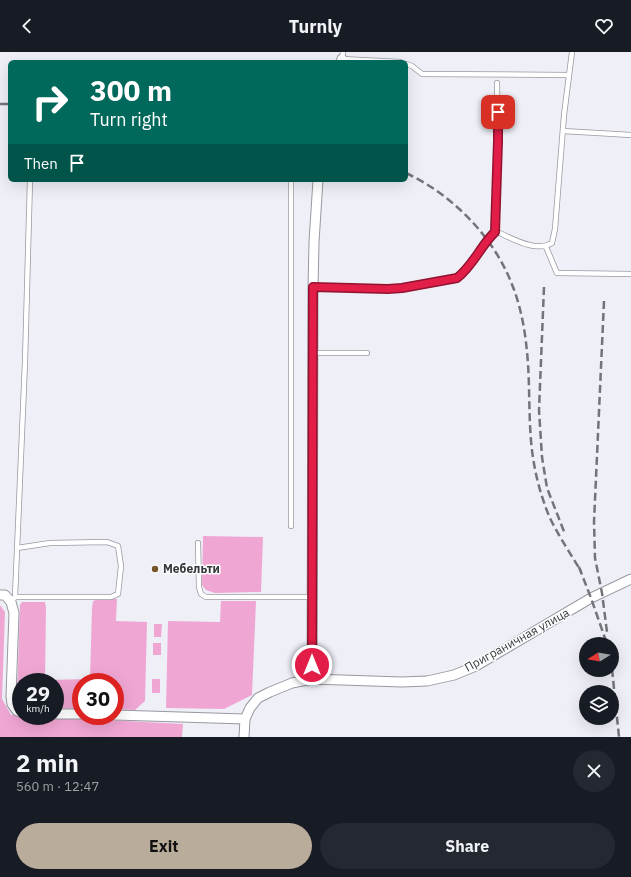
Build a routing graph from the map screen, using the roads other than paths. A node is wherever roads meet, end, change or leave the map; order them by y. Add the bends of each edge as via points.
1 (572, 52) edge
2 (342, 58) edge
3 (371, 60) edge
4 (408, 65) edge
5 (569, 76) junction
6 (498, 83) dead end
7 (563, 131) junction
8 (631, 136) edge
9 (30, 182) edge
10 (291, 182) edge
11 (318, 182) edge
12 (495, 232) junction
13 (546, 247) junction
14 (631, 274) edge
15 (313, 287) junction
16 (313, 353) junction
17 (367, 353) dead end
18 (291, 526) dead end
19 (198, 544) dead end
20 (17, 548) junction
21 (631, 579) edge
22 (0, 595) edge
23 (312, 597) junction
24 (13, 600) junction
25 (312, 679) junction
26 (12, 704) edge
27 (124, 715) edge
28 (245, 719) junction
29 (244, 737) edge

1 - 5 lane
2 - 3 lane
4 - 5 lane via 422,74
5 - 7 lane
6 - 12 lane
7 - 8 lane
7 - 13 lane via 555,229 552,243
9 - 20 lane
10 - 18 lane
11 - 15 street
12 - 13 lane via 536,247
12 - 15 lane via 463,274 457,278 388,289
13 - 14 lane via 557,273
15 - 16 street
16 - 17 lane
16 - 23 street
19 - 23 lane via 199,587 201,594 206,597
20 - 24 lane
20 - 24 lane via 50,543 107,542 118,546 121,566 118,594 111,597
21 - 25 street, Приграничная улица via 592,598 476,666 454,675 402,682
22 - 24 street
23 - 25 street
24 - 26 street
25 - 28 street, Приграничная улица via 292,683 258,698
27 - 28 street
28 - 29 street

